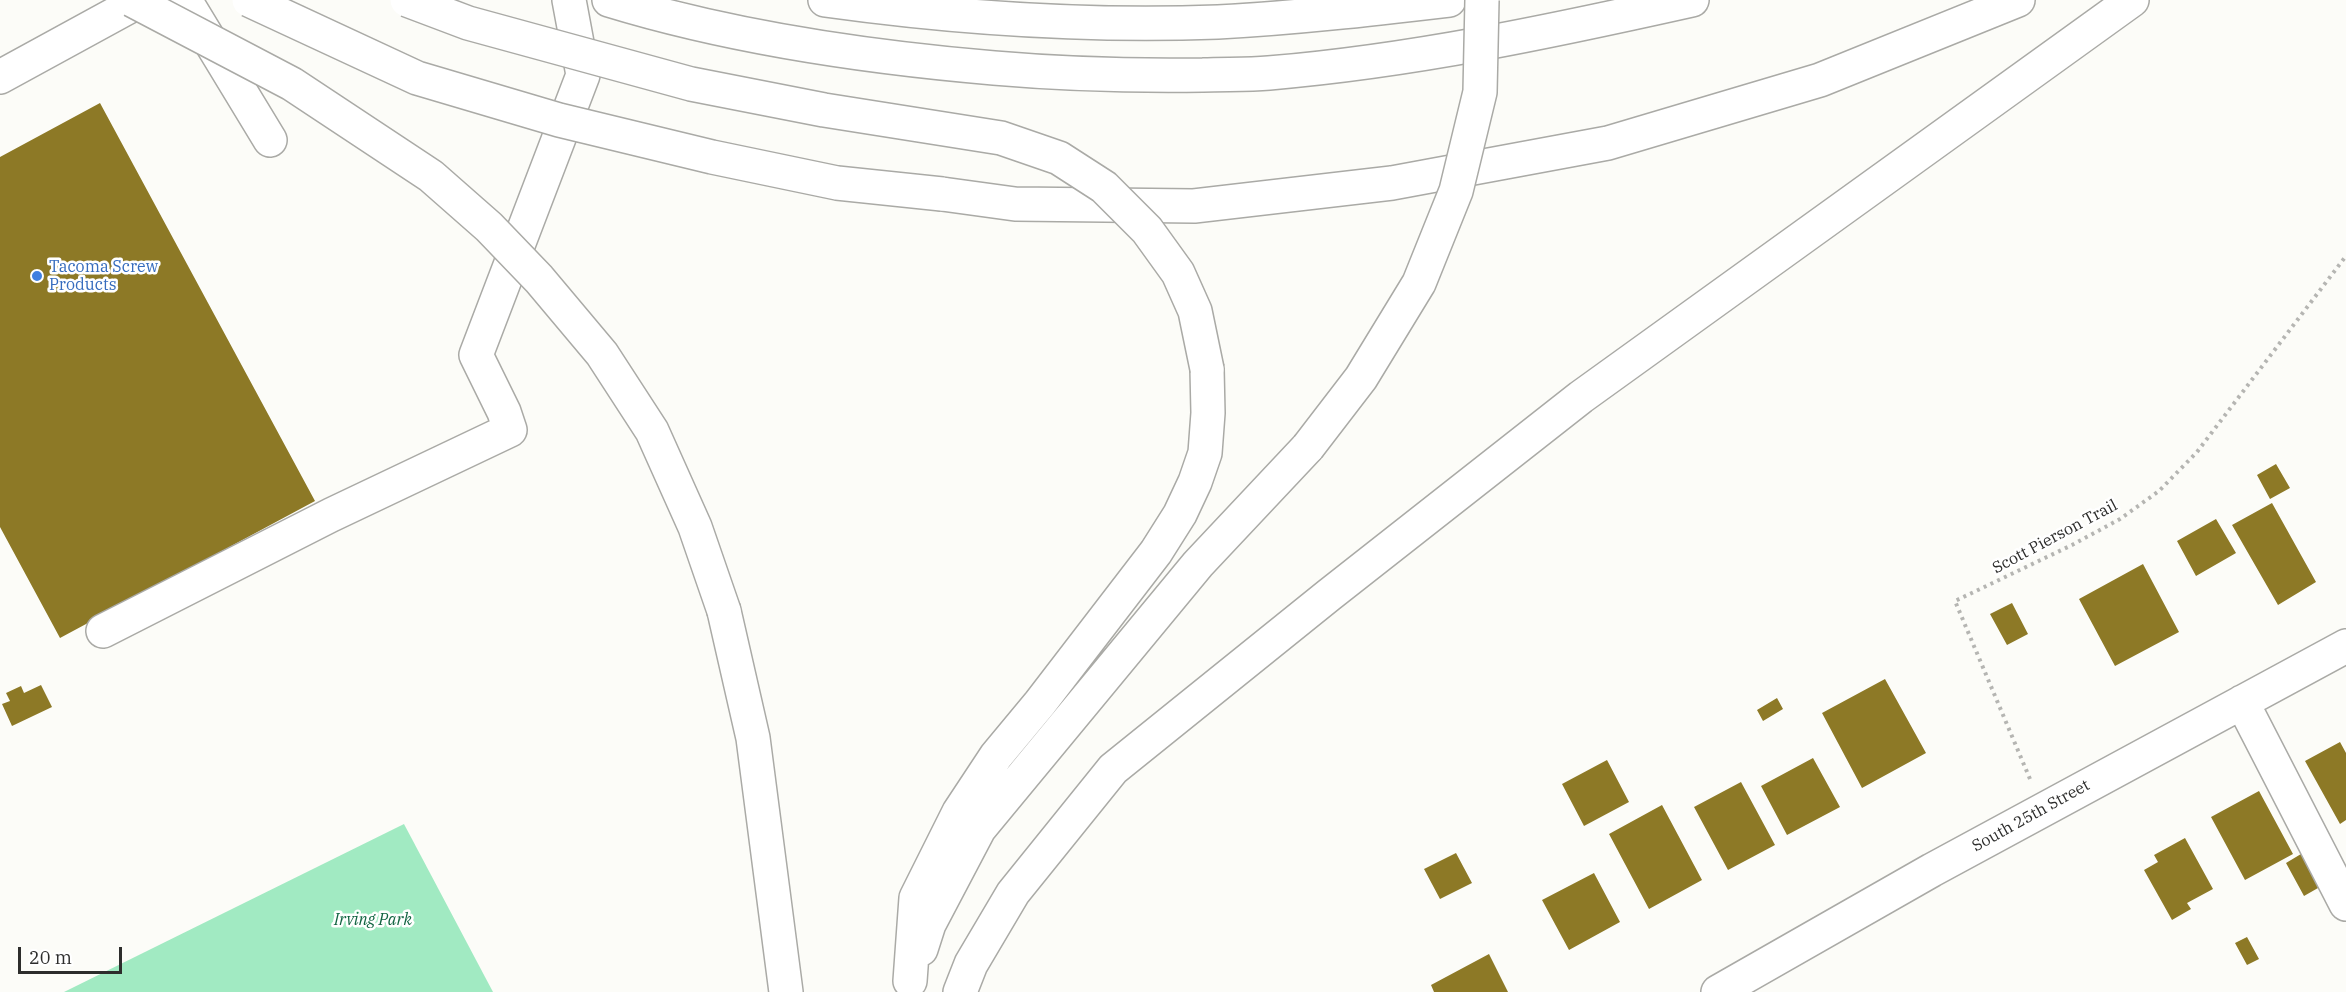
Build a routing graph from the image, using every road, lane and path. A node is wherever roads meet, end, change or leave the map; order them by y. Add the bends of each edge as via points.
1 (132, 0) edge
2 (141, 0) edge
3 (185, 0) edge
4 (249, 0) edge
5 (407, 0) edge
6 (569, 0) edge
7 (609, 0) edge
8 (825, 0) edge
9 (1449, 0) edge
10 (1482, 0) edge
11 (1692, 0) edge
12 (2018, 0) edge
13 (2132, 0) edge
14 (0, 76) edge
15 (270, 140) dead end
16 (2346, 256) edge
17 (103, 631) dead end
18 (2346, 646) edge
19 (2242, 702) junction
20 (2043, 809) junction
21 (2346, 904) edge
22 (908, 986) edge
23 (786, 992) edge
24 (960, 992) edge
25 (1718, 992) edge

1 - 23 main road, bridge via 292,84 431,176 489,226 602,354 652,431 695,527 724,611 753,738
2 - 14 main road
3 - 15 main road
4 - 12 main road, bridge via 417,78 559,120 712,157 837,183 1015,204 1194,207 1392,183 1608,143 1820,80
5 - 22 main road, bridge via 468,23 691,84 1001,138 1059,158 1104,187 1146,230 1178,273 1195,311 1207,369 1204,453 1195,482 1156,552 996,756 959,812 915,898
6 - 17 main road via 584,75 476,355 510,430 332,514
7 - 11 main road via 816,48 1074,75 1267,73 1365,62 1560,29
8 - 9 main road via 915,12 1073,22 1218,22
10 - 22 main road, bridge via 1480,92 1456,191 1419,283 1361,378 1308,447 1198,564 979,829 929,924
13 - 24 main road via 1581,398 1113,769 1013,893 971,964
16 - 20 path, Scott Pierson Trail via 2197,452 2159,491 2120,519 1955,602
18 - 19 main road, South 25th Street
19 - 20 main road, South 25th Street
19 - 21 main road
20 - 25 main road, South 25th Street

